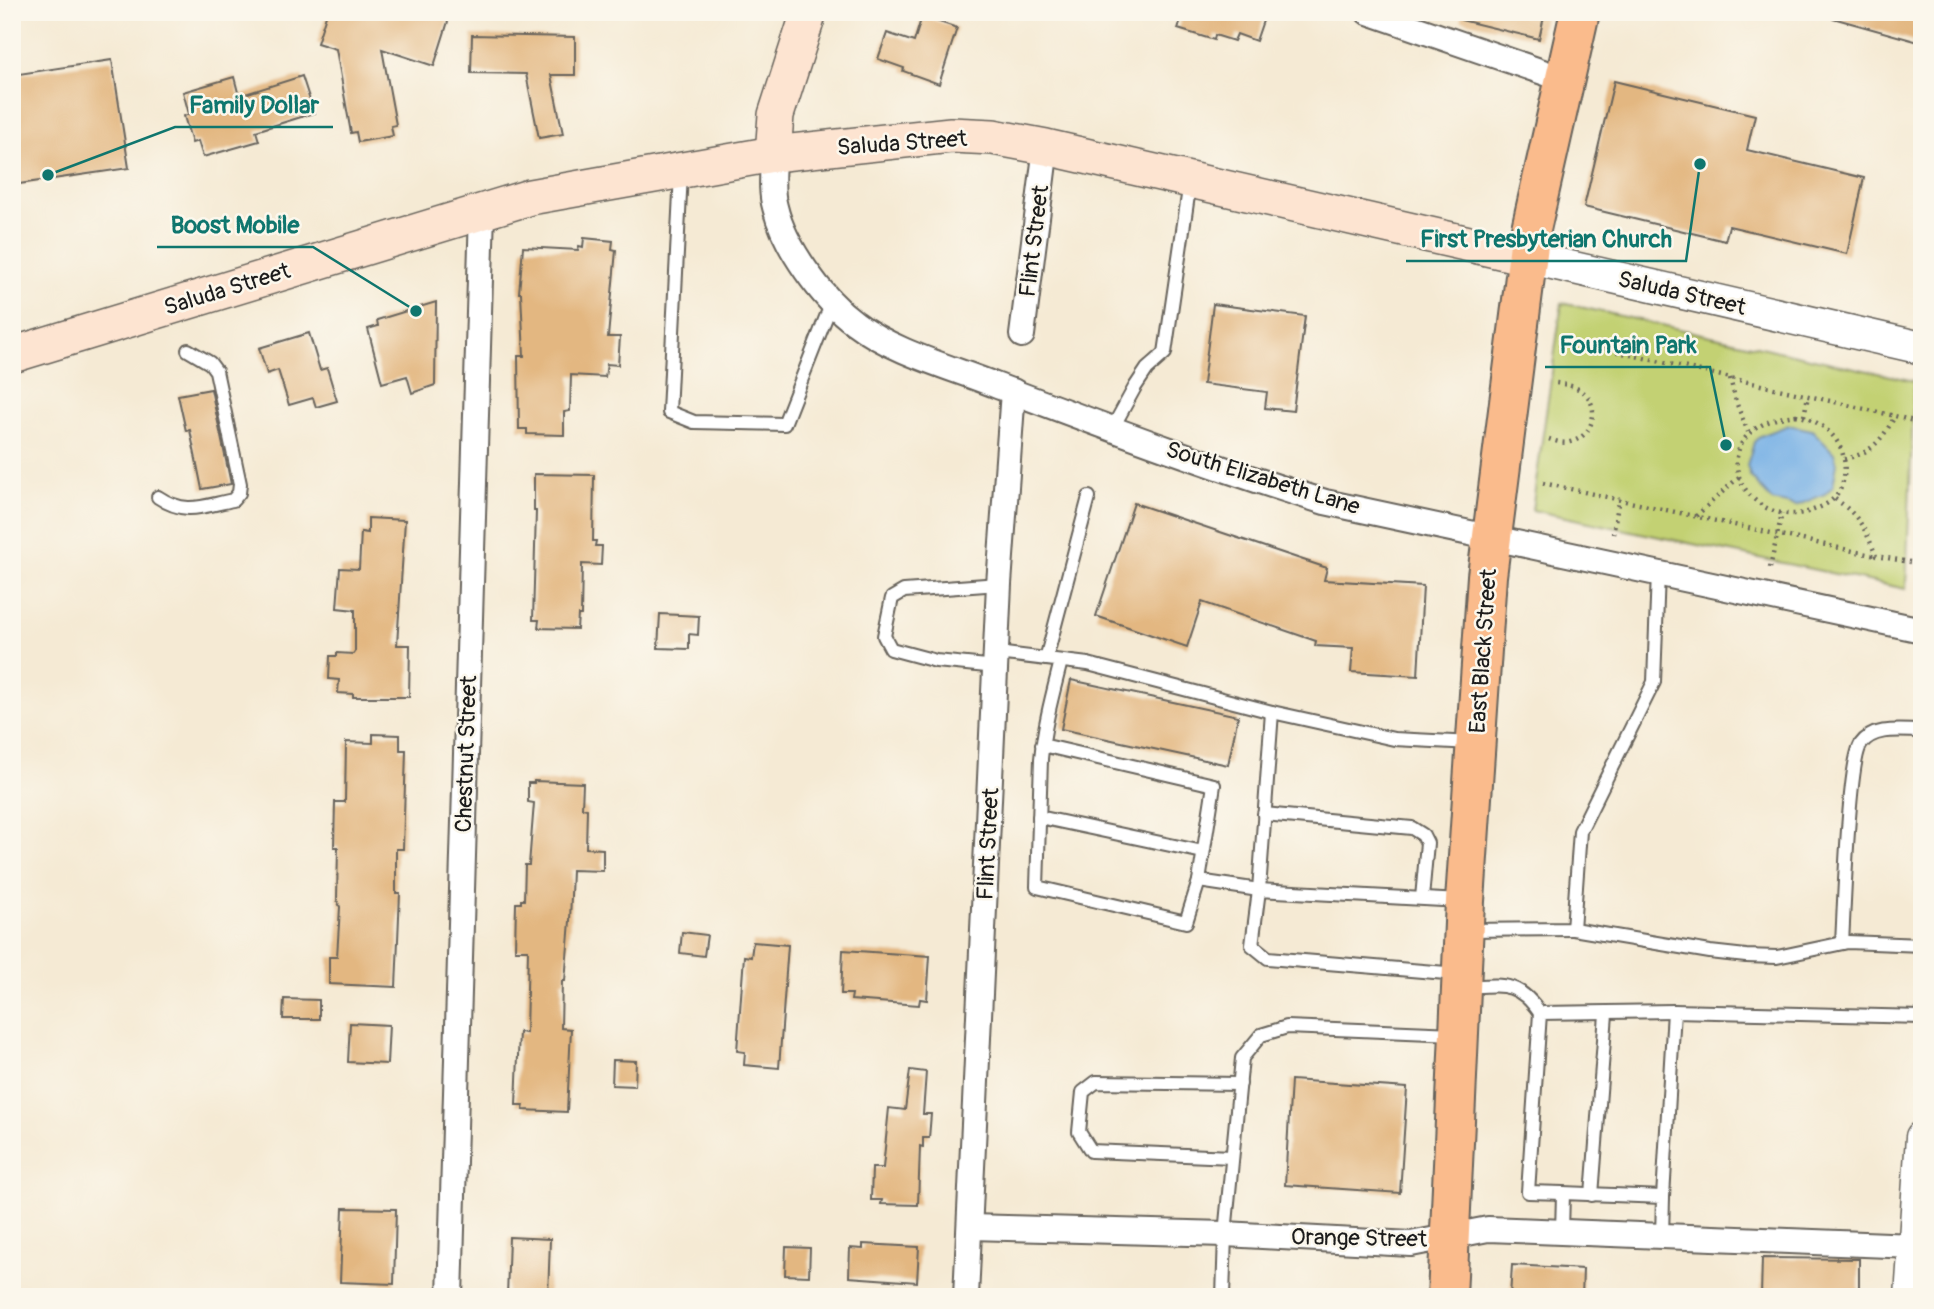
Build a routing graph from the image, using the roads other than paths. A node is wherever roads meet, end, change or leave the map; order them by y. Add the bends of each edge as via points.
1 (809, 12) edge
2 (1580, 12) edge
3 (1382, 14) edge
4 (1563, 79) junction
5 (1046, 147) junction
6 (773, 154) junction
7 (681, 169) junction
8 (1190, 181) junction
9 (482, 211) junction
10 (1526, 257) junction
11 (832, 302) junction
12 (1022, 335) dead end
13 (1922, 348) edge
14 (188, 349) dead end
15 (12, 355) edge
16 (1013, 391) junction
17 (1112, 429) junction
18 (158, 497) dead end
19 (1089, 497) dead end
20 (1494, 537) junction
21 (1658, 572) junction
22 (999, 584) junction
23 (1922, 630) edge
24 (1046, 659) junction
25 (997, 660) junction
26 (1061, 661) junction
27 (1272, 712) junction
28 (1922, 731) edge
29 (1477, 743) junction
30 (1042, 745) junction
31 (1264, 814) junction
32 (1039, 817) junction
33 (1203, 852) junction
34 (1199, 881) junction
35 (1259, 890) junction
36 (1422, 898) junction
37 (1464, 915) junction
38 (1573, 929) junction
39 (1842, 943) junction
40 (1922, 945) edge
41 (1461, 981) junction
42 (1674, 1011) junction
43 (1540, 1013) junction
44 (1606, 1014) junction
45 (1922, 1017) edge
46 (1459, 1034) junction
47 (1240, 1084) junction
48 (1922, 1137) edge
49 (1233, 1157) junction
50 (1563, 1194) junction
51 (1592, 1195) junction
52 (1663, 1197) junction
53 (970, 1227) junction
54 (1562, 1232) junction
55 (1226, 1234) junction
56 (1662, 1237) junction
57 (1450, 1238) junction
58 (1914, 1246) junction
59 (450, 1297) edge
60 (966, 1297) edge
61 (1223, 1297) edge
62 (1447, 1297) edge
63 (1911, 1297) edge

1 - 6 main road via 776,116
2 - 4 main road, East Black Street
3 - 4 street
4 - 10 main road, East Black Street
5 - 6 main road, Saluda Street via 951,135
5 - 8 main road, Saluda Street
5 - 12 street, Flint Street
6 - 7 main road, Saluda Street
6 - 11 street, South Elizabeth Lane via 774,200 785,233
7 - 9 main road, Saluda Street via 530,197
7 - 11 lane via 669,412 694,422 784,424
8 - 10 main road, Saluda Street
8 - 17 lane via 1165,353 1147,369
9 - 15 main road, Saluda Street
9 - 59 street, Chestnut Street
10 - 13 street, Saluda Street
10 - 20 main road, East Black Street
11 - 16 street, South Elizabeth Lane via 855,324 891,345
14 - 18 lane via 216,371 239,493 233,500 179,509
16 - 17 street, South Elizabeth Lane
16 - 22 street, Flint Street
17 - 20 street, South Elizabeth Lane via 1325,502
19 - 24 lane
20 - 21 street, South Elizabeth Lane
20 - 29 main road, East Black Street
21 - 23 street, South Elizabeth Lane
21 - 38 lane via 1654,682 1580,831
22 - 25 street, Flint Street
22 - 25 lane via 904,591 892,598 884,636 891,649 936,661
24 - 25 lane
24 - 26 lane
25 - 53 street, Flint Street
26 - 27 lane
26 - 30 lane
27 - 29 lane via 1394,739
27 - 31 lane
28 - 39 lane via 1880,732 1859,749
29 - 37 main road, East Black Street
30 - 32 lane
30 - 33 lane via 1214,785
31 - 35 lane
31 - 36 lane via 1412,828 1427,842
32 - 33 lane
32 - 34 lane via 1037,887 1186,922
33 - 34 lane
34 - 35 lane
35 - 36 lane
35 - 41 lane via 1252,945 1268,958
36 - 37 lane
37 - 38 lane
37 - 41 main road, East Black Street
38 - 39 lane via 1746,956 1777,957
39 - 40 lane
41 - 43 lane via 1508,984 1529,996
41 - 46 main road, East Black Street
42 - 44 lane
42 - 45 lane
42 - 52 lane
43 - 44 lane
43 - 50 lane via 1528,1192
44 - 51 lane
46 - 47 lane via 1287,1027 1261,1035 1242,1058
46 - 57 main road, East Black Street
47 - 49 lane
47 - 49 lane via 1096,1082 1083,1092 1080,1119 1079,1132 1091,1151
48 - 58 street
49 - 55 lane
50 - 51 lane
50 - 54 lane
51 - 52 lane
52 - 56 lane
53 - 55 street, Orange Street
53 - 60 street, Flint Street
54 - 56 street, Orange Street
54 - 57 street, Orange Street via 1488,1229
55 - 57 street, Orange Street via 1411,1244
55 - 61 lane
56 - 58 street, Orange Street
57 - 62 main road, East Black Street
58 - 63 street

